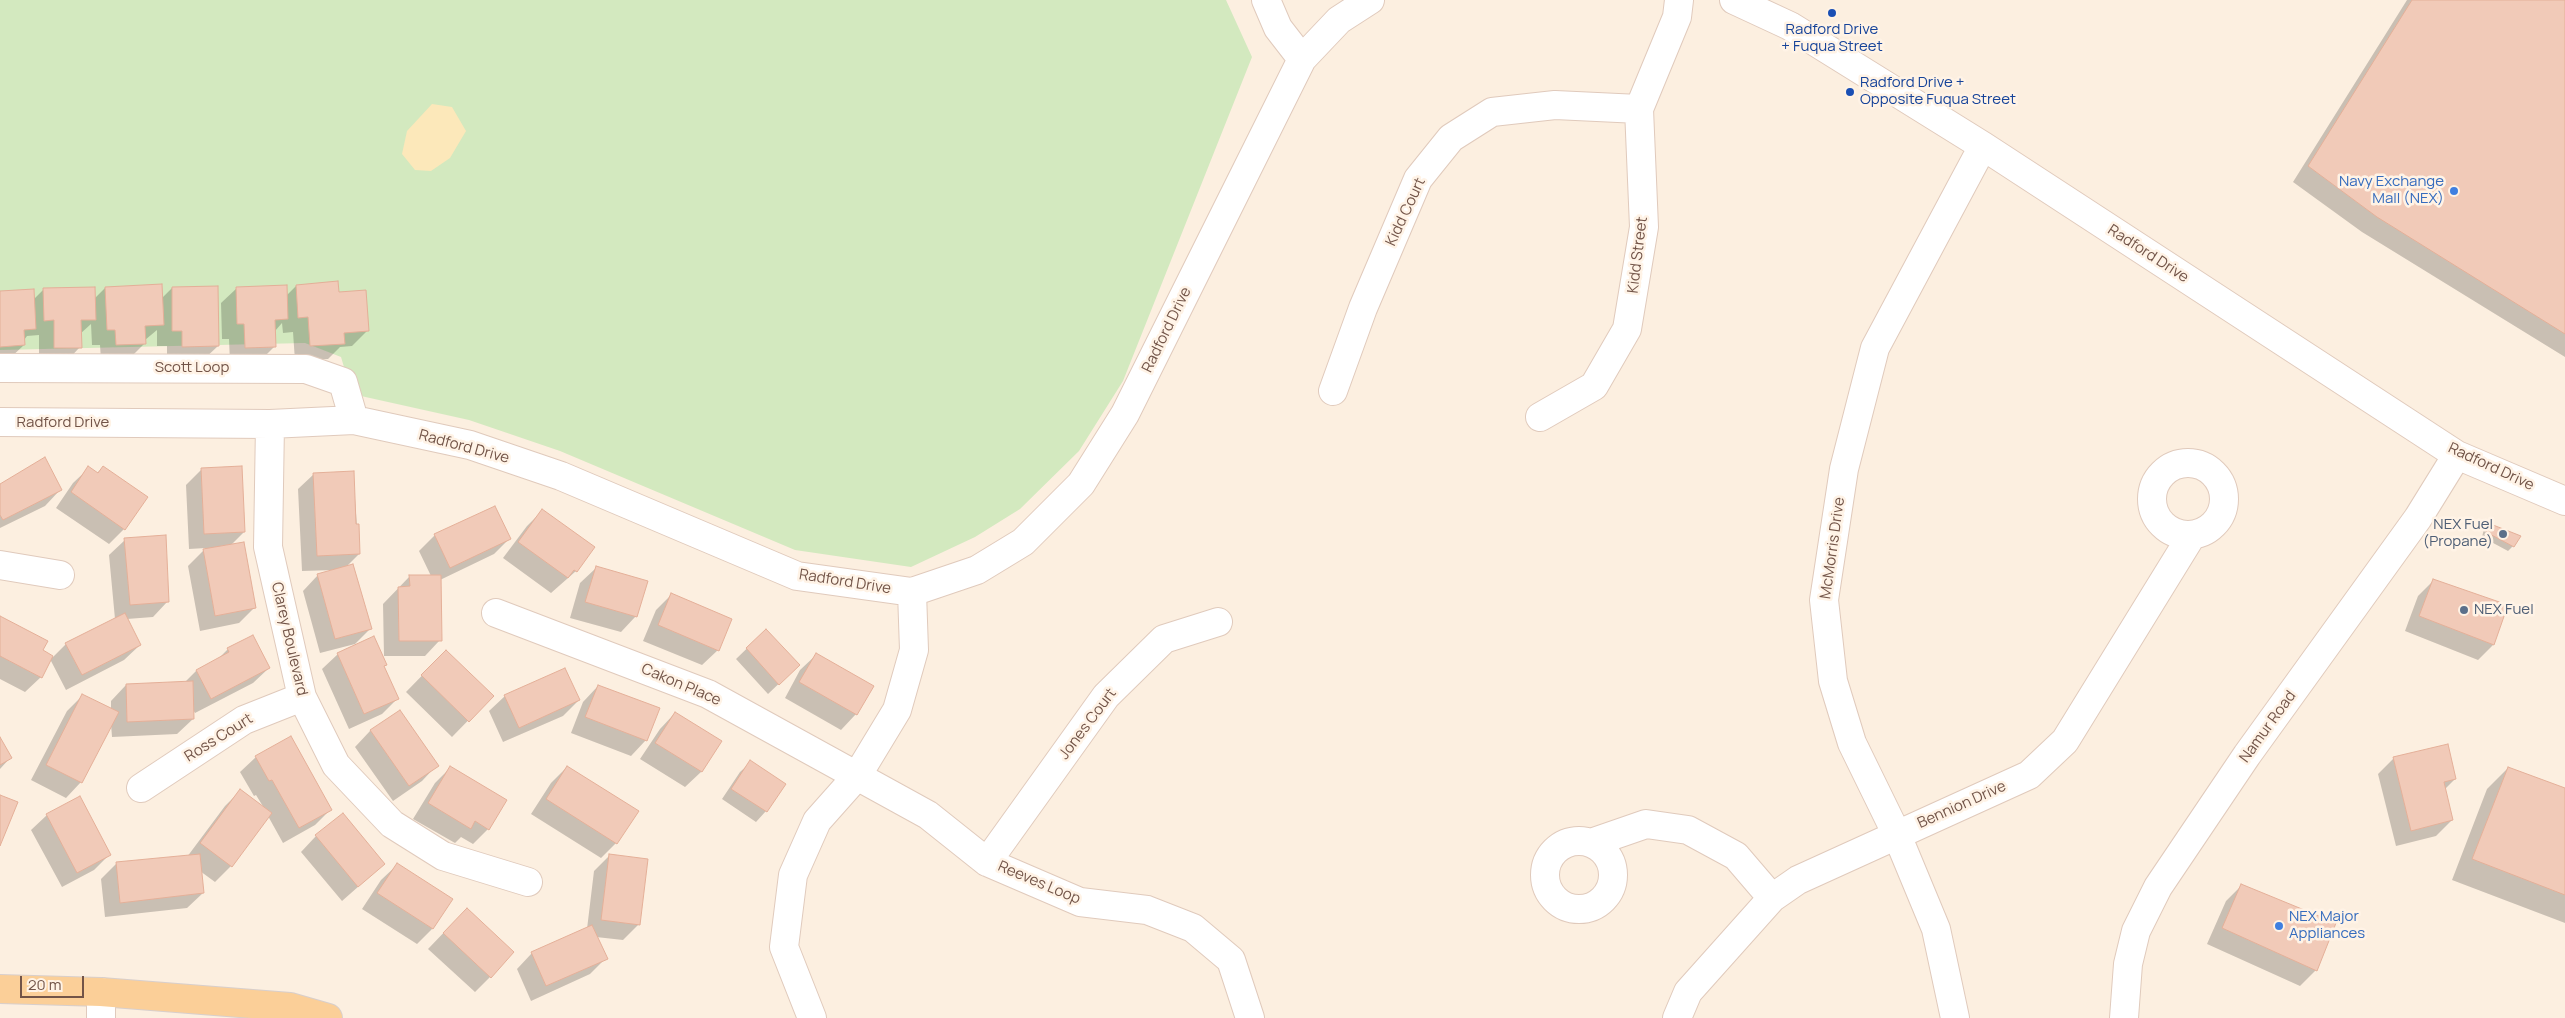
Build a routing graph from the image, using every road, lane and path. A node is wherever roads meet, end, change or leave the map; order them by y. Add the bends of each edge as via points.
1 (1266, 0) edge
2 (1370, 0) edge
3 (1679, 0) edge
4 (1734, 0) edge
5 (1302, 59) junction
6 (1639, 108) junction
7 (1983, 146) junction
8 (0, 368) edge
9 (1333, 391) dead end
10 (1540, 417) dead end
11 (354, 420) junction
12 (0, 422) edge
13 (270, 424) junction
14 (2457, 454) junction
15 (2565, 501) edge
16 (2192, 535) dead end
17 (0, 565) edge
18 (60, 575) dead end
19 (912, 592) junction
20 (496, 613) dead end
21 (1218, 622) dead end
22 (302, 697) junction
23 (856, 776) junction
24 (141, 788) dead end
25 (1897, 834) junction
26 (1591, 843) dead end
27 (987, 862) junction
28 (528, 882) dead end
29 (1772, 898) junction
30 (0, 989) edge
31 (101, 1005) edge
32 (328, 1018) edge
33 (812, 1018) edge
34 (1250, 1018) edge
35 (1677, 1018) edge
36 (1955, 1018) edge
37 (2124, 1018) edge

1 - 5 street via 1278,28
2 - 5 street, Radford Drive via 1339,20
3 - 6 street, Kidd Street via 1677,17
4 - 7 street, Radford Drive via 1774,18
5 - 19 street, Radford Drive via 1126,414 1082,484 1023,542 978,570
6 - 9 street, Kidd Court via 1555,106 1492,112 1451,138 1418,179 1363,308
6 - 10 street, Kidd Street via 1644,227 1627,329 1594,386
7 - 14 street, Radford Drive
7 - 25 street, McMorris Drive via 1875,348 1844,469 1824,600 1833,681 1852,742
8 - 11 street, Scott Loop via 306,369 343,382
11 - 13 street, Radford Drive
11 - 19 street, Radford Drive via 470,445 561,476 797,576
12 - 13 street, Radford Drive
13 - 22 street, Clarey Boulevard via 268,547
14 - 15 street, Radford Drive
14 - 37 street, Namur Road via 2418,518 2247,755 2158,887 2136,931 2128,964
16 - 25 street, Bennion Drive via 2065,741 2030,775
17 - 18 street
19 - 23 street via 914,650 897,710
20 - 23 street, Cakon Place via 708,694
21 - 27 street, Jones Court via 1164,639 1106,696
22 - 24 street, Ross Court via 244,720
22 - 28 street, Clarey Boulevard via 336,765 392,824 443,856
23 - 27 street, Reeves Loop via 928,815
23 - 33 street via 818,821 793,875 784,947
25 - 29 street, Bennion Drive via 1798,880
25 - 36 street, McMorris Drive via 1936,929
26 - 29 street via 1646,824 1688,830 1736,856
27 - 34 street, Reeves Loop via 1080,902 1147,910 1193,928 1231,960
29 - 35 street, Bennion Drive via 1688,992
30 - 31 main road
31 - 32 main road via 290,1007

